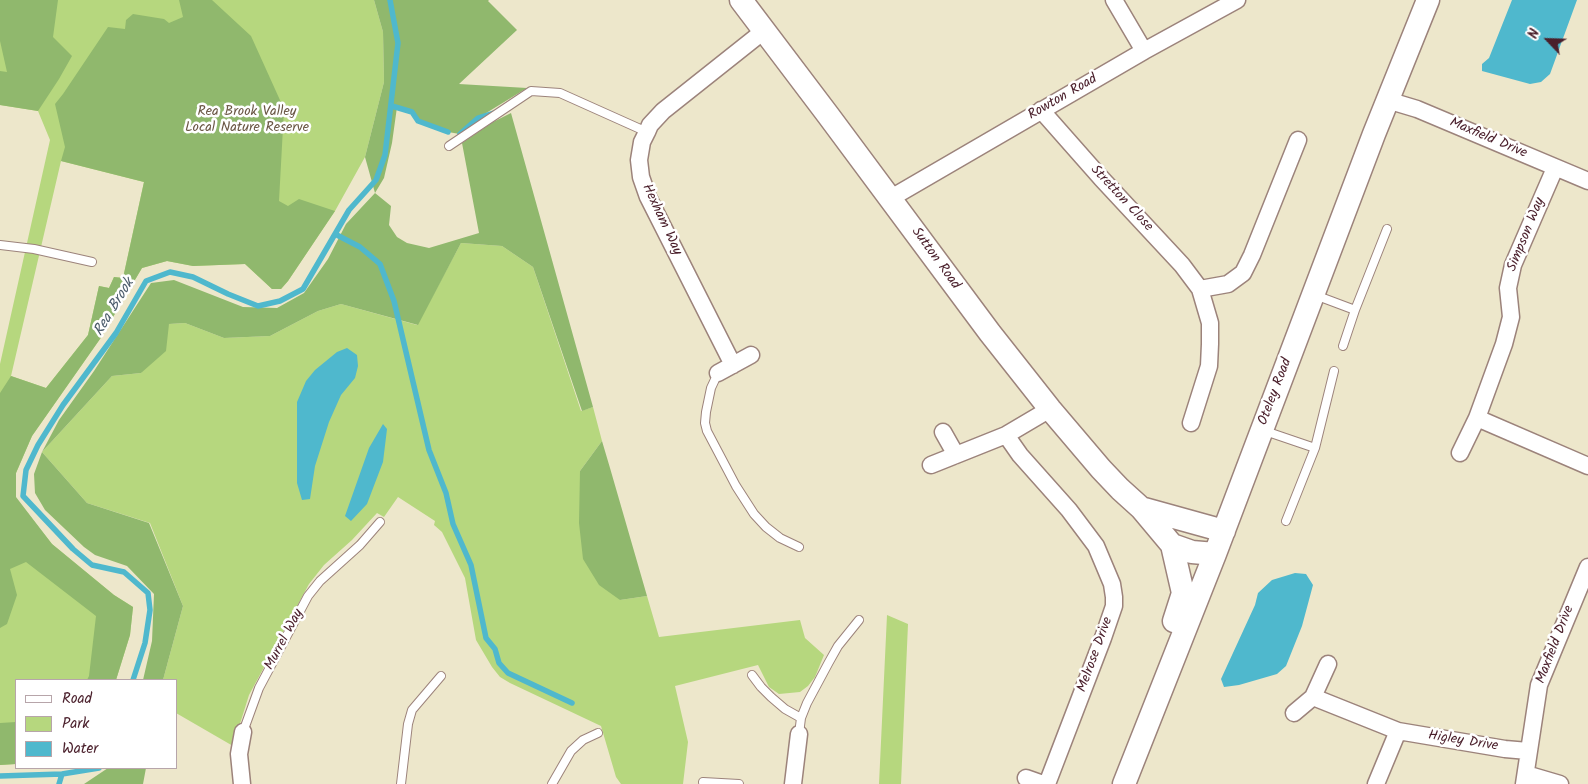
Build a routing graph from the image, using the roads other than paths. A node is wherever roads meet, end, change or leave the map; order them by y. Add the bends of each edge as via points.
1 (741, 0) edge
2 (1114, 0) edge
3 (1237, 0) edge
4 (1428, 0) edge
5 (765, 30) junction
6 (1144, 50) junction
7 (1388, 100) junction
8 (1042, 110) junction
9 (647, 132) junction
10 (1298, 140) dead end
11 (449, 146) dead end
12 (1556, 168) junction
13 (1588, 180) edge
14 (891, 198) junction
15 (1387, 230) dead end
16 (0, 245) edge
17 (92, 262) dead end
18 (1200, 289) junction
19 (1314, 294) junction
20 (1355, 310) junction
21 (1343, 346) dead end
22 (751, 354) dead end
23 (725, 369) junction
24 (1334, 371) dead end
25 (1050, 409) junction
26 (1477, 418) junction
27 (1191, 423) dead end
28 (1262, 430) junction
29 (944, 432) dead end
30 (1006, 435) junction
31 (1315, 448) junction
32 (1460, 453) dead end
33 (956, 455) junction
34 (931, 465) dead end
35 (1588, 466) edge
36 (1141, 508) junction
37 (1286, 521) dead end
38 (380, 522) dead end
39 (1224, 531) junction
40 (1172, 545) junction
41 (799, 548) dead end
42 (1215, 554) junction
43 (1588, 567) edge
44 (859, 620) dead end
45 (1328, 664) dead end
46 (752, 675) dead end
47 (441, 676) dead end
48 (1313, 697) junction
49 (1294, 713) dead end
50 (800, 726) junction
51 (1398, 731) junction
52 (243, 732) joint
53 (1145, 732) junction
54 (598, 733) dead end
55 (1528, 751) junction
56 (1026, 778) dead end
57 (1525, 779) edge
58 (703, 782) dead end
59 (242, 784) edge
60 (401, 784) edge
61 (552, 784) edge
62 (739, 784) edge
63 (793, 784) edge
64 (1043, 784) edge
65 (1047, 784) edge
66 (1124, 784) edge
67 (1376, 784) edge
68 (1560, 784) edge

1 - 5 street, Sutton Road
2 - 6 street
3 - 6 street, Rowton Road
4 - 7 street, Oteley Road
5 - 9 street, Hexham Way via 663,111
5 - 14 street, Sutton Road
6 - 8 street, Rowton Road
7 - 12 street, Maxfield Drive via 1417,109
7 - 19 street, Oteley Road
8 - 14 street, Rowton Road
8 - 18 street, Stretton Close via 1182,264
9 - 11 lane via 560,93 531,91
9 - 23 street, Hexham Way via 639,160 644,184
10 - 18 street via 1243,273 1228,284
12 - 13 street, Maxfield Drive
12 - 26 street, Simpson Way via 1513,265 1508,288 1511,318
14 - 25 street, Sutton Road
15 - 20 lane
16 - 17 lane
18 - 27 street, Stretton Close via 1210,324 1209,366
19 - 20 lane
19 - 28 street, Oteley Road
20 - 21 lane
22 - 23 street
23 - 41 lane via 708,399 707,431 750,508 766,527
24 - 31 lane
25 - 30 street
25 - 36 street, Sutton Road via 1120,489
26 - 32 street, Simpson Way
26 - 35 street
28 - 31 lane
28 - 39 street, Oteley Road
29 - 33 street
30 - 33 street
30 - 65 street, Melrose Drive via 1096,546 1114,597 1104,638
31 - 37 lane
33 - 34 street
36 - 39 street, Sutton Road
36 - 40 street, Sutton Road
38 - 52 lane, Murrel Way via 308,596 259,688
39 - 42 street, Oteley Road
40 - 42 street via 1192,552
40 - 53 street via 1183,593 1153,683
42 - 53 street, Oteley Road
43 - 55 street, Maxfield Drive via 1539,685
44 - 50 lane via 838,646 807,703
45 - 48 street
46 - 50 lane
47 - 60 lane via 412,710
48 - 49 street
48 - 51 street, Higley Drive
50 - 63 street
51 - 55 street, Higley Drive
51 - 67 street
52 - 59 street, Murrel Way via 240,754
53 - 66 street, Oteley Road
54 - 61 lane via 571,751
55 - 57 street, Maxfield Drive
56 - 64 street
57 - 68 street
58 - 62 lane

